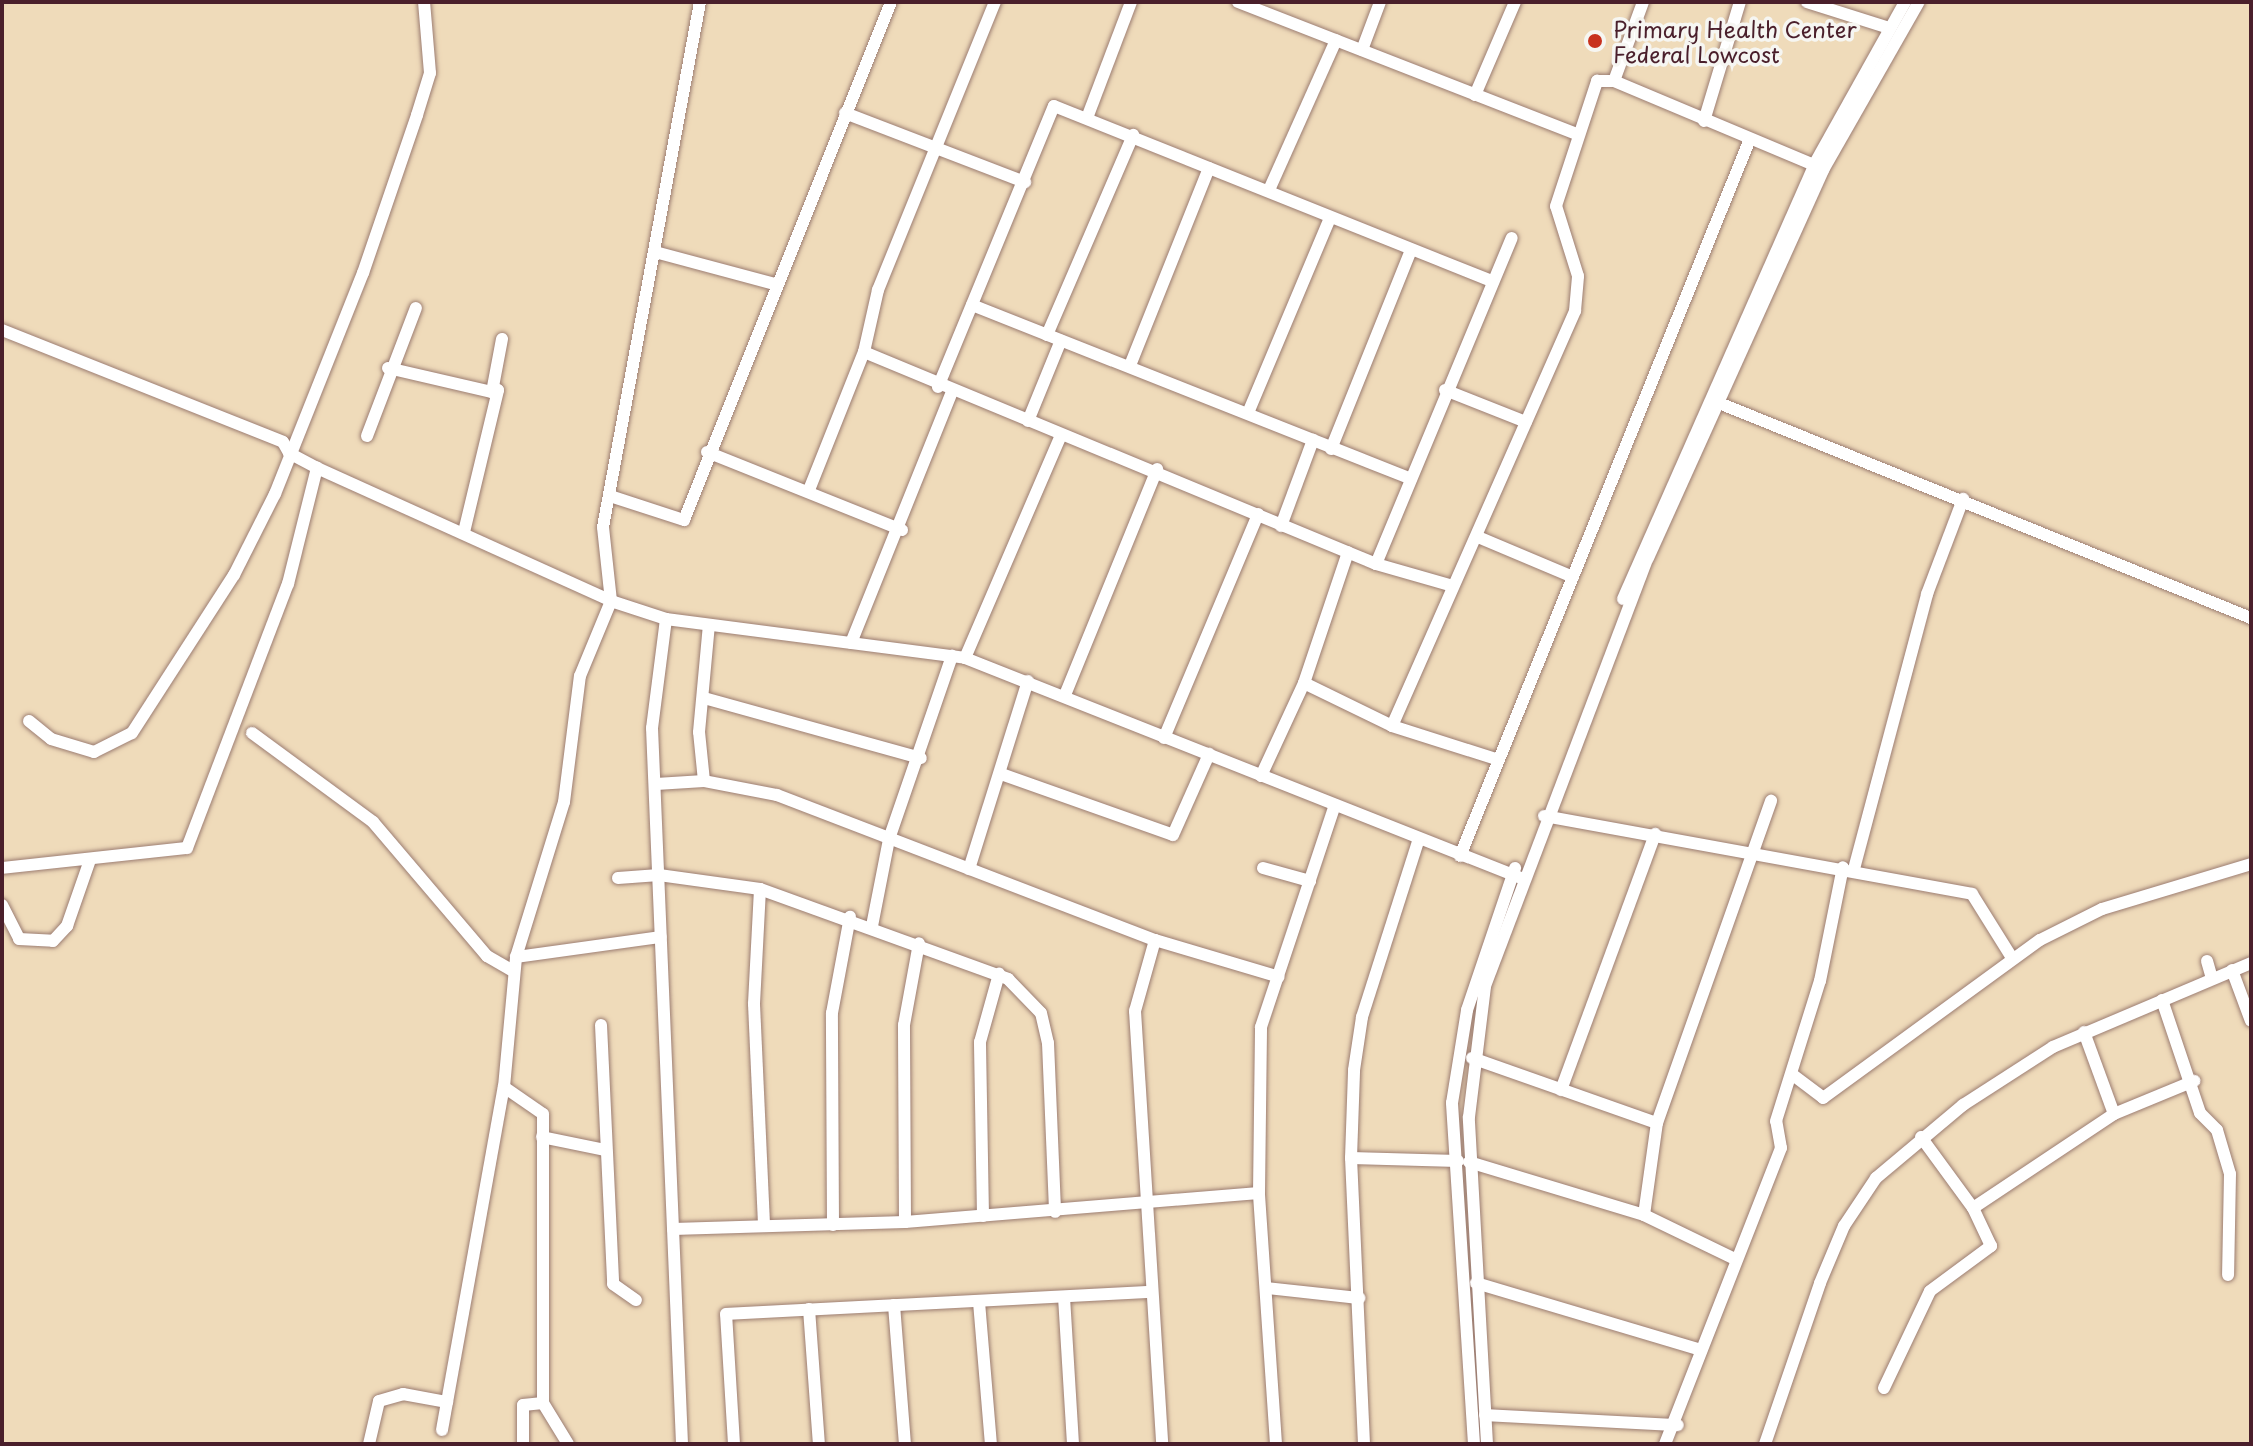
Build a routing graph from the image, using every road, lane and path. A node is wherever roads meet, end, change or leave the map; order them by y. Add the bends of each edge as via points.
1 (424, 2) edge
2 (700, 2) edge
3 (891, 2) edge
4 (995, 2) edge
5 (1131, 2) edge
6 (1380, 2) edge
7 (1515, 2) edge
8 (1643, 2) edge
9 (1740, 2) edge
10 (1807, 2) edge
11 (1905, 2) edge
12 (1919, 2) edge
13 (1245, 3) edge
14 (1889, 28) junction
15 (1336, 40) junction
16 (1362, 50) junction
17 (1614, 81) junction
18 (1475, 95) junction
19 (845, 113) junction
20 (1087, 118) junction
21 (1704, 121) junction
22 (1574, 133) junction
23 (1133, 135) junction
24 (1750, 139) junction
25 (941, 148) junction
26 (1814, 165) junction
27 (1209, 168) junction
28 (1025, 182) junction
29 (1269, 190) junction
30 (1330, 218) junction
31 (1512, 238) dead end
32 (1411, 250) junction
33 (659, 253) junction
34 (1491, 281) junction
35 (775, 284) junction
36 (972, 305) junction
37 (416, 308) dead end
38 (2, 330) edge
39 (1047, 335) junction
40 (502, 339) dead end
41 (1061, 340) junction
42 (864, 352) junction
43 (1131, 363) junction
44 (388, 368) junction
45 (938, 387) junction
46 (1445, 390) junction
47 (492, 392) junction
48 (952, 392) junction
49 (1719, 403) junction
50 (1248, 413) junction
51 (1028, 421) junction
52 (1526, 422) junction
53 (1061, 435) junction
54 (367, 436) dead end
55 (1313, 440) junction
56 (1331, 449) junction
57 (707, 452) junction
58 (289, 453) junction
59 (317, 468) junction
60 (1157, 469) junction
61 (1411, 479) junction
62 (809, 490) junction
63 (610, 496) junction
64 (1963, 499) junction
65 (1258, 514) junction
66 (1281, 526) junction
67 (902, 530) junction
68 (464, 532) junction
69 (1478, 537) junction
70 (1348, 552) junction
71 (1376, 564) junction
72 (1573, 577) junction
73 (1453, 586) junction
74 (611, 601) junction
75 (2251, 618) edge
76 (666, 619) junction
77 (709, 625) junction
78 (851, 643) junction
79 (958, 657) junction
80 (1028, 681) junction
81 (1304, 683) junction
82 (1065, 695) junction
83 (704, 698) junction
84 (29, 721) dead end
85 (1392, 726) junction
86 (252, 733) dead end
87 (1164, 738) junction
88 (1209, 754) junction
89 (921, 758) junction
90 (1499, 760) junction
91 (1004, 775) junction
92 (1261, 776) junction
93 (704, 781) junction
94 (656, 784) junction
95 (1771, 801) dead end
96 (1335, 805) junction
97 (1544, 816) junction
98 (1655, 834) junction
99 (889, 839) junction
100 (1418, 842) junction
101 (1750, 850) junction
102 (1460, 856) junction
103 (90, 860) junction
104 (2251, 864) edge
105 (2, 868) edge
106 (1263, 868) dead end
107 (1849, 868) junction
108 (969, 869) junction
109 (659, 875) junction
110 (1517, 876) junction
111 (618, 878) dead end
112 (1310, 881) junction
113 (760, 889) junction
114 (2, 905) edge
115 (850, 917) junction
116 (872, 926) junction
117 (661, 937) junction
118 (1155, 940) junction
119 (919, 943) junction
120 (516, 957) junction
121 (2012, 958) junction
122 (2207, 961) dead end
123 (2251, 963) edge
124 (2232, 970) junction
125 (513, 971) junction
126 (999, 974) junction
127 (1279, 977) junction
128 (2212, 978) junction
129 (2162, 1000) junction
130 (2251, 1021) edge
131 (601, 1025) dead end
132 (2084, 1032) junction
133 (1472, 1058) junction
134 (1793, 1075) junction
135 (2194, 1081) junction
136 (504, 1087) junction
137 (1561, 1090) junction
138 (2114, 1114) junction
139 (1657, 1123) junction
140 (542, 1137) junction
141 (1921, 1137) junction
142 (605, 1150) junction
143 (1351, 1158) junction
144 (1464, 1161) junction
145 (1259, 1193) junction
146 (1146, 1207) junction
147 (1973, 1208) junction
148 (1055, 1212) junction
149 (1644, 1215) junction
150 (983, 1216) junction
151 (905, 1222) junction
152 (833, 1225) junction
153 (764, 1226) junction
154 (673, 1229) junction
155 (1733, 1258) junction
156 (2228, 1275) dead end
157 (1476, 1283) junction
158 (1267, 1288) junction
159 (1150, 1292) junction
160 (1064, 1297) junction
161 (1359, 1298) junction
162 (636, 1300) dead end
163 (979, 1302) junction
164 (894, 1305) junction
165 (809, 1309) junction
166 (1701, 1350) junction
167 (1884, 1388) dead end
168 (447, 1402) junction
169 (543, 1403) junction
170 (1485, 1415) junction
171 (1678, 1425) junction
172 (442, 1430) dead end
173 (369, 1444) edge
174 (523, 1444) edge
175 (568, 1444) edge
176 (682, 1444) edge
177 (734, 1444) edge
178 (819, 1444) edge
179 (905, 1444) edge
180 (991, 1444) edge
181 (1073, 1444) edge
182 (1162, 1444) edge
183 (1276, 1444) edge
184 (1364, 1444) edge
185 (1474, 1444) edge
186 (1487, 1444) edge
187 (1665, 1444) edge
188 (1765, 1444) edge

1 - 58 street via 430,73 363,273
2 - 33 street
3 - 19 street
4 - 25 street
5 - 20 street
6 - 16 street
7 - 18 street
8 - 17 street
9 - 21 street
10 - 14 street
11 - 14 street
12 - 49 street via 1823,170
13 - 15 street
14 - 26 street
15 - 16 street
15 - 29 street
16 - 18 street
17 - 21 street
17 - 22 street via 1597,81
18 - 22 street
19 - 25 street
19 - 35 street
20 - 23 street
20 - 28 street via 1054,106
21 - 24 street
22 - 52 street via 1556,206 1578,276 1575,311
23 - 27 street
23 - 39 street
24 - 26 street
24 - 72 street
25 - 28 street
25 - 42 street via 878,290
26 - 110 street via 1663,497
27 - 29 street
27 - 43 street
28 - 36 street
29 - 30 street
30 - 32 street
30 - 50 street
31 - 34 street
32 - 34 street
32 - 56 street
33 - 35 street
33 - 63 street
34 - 46 street
35 - 57 street
36 - 39 street
36 - 45 street
37 - 44 street
38 - 58 street via 167,391 283,442
39 - 41 street
40 - 47 street
41 - 43 street
41 - 51 street
42 - 45 street
42 - 62 street
43 - 50 street
44 - 47 street
44 - 54 street
45 - 48 street
46 - 52 street
46 - 61 street
47 - 68 street via 498,390
48 - 51 street
48 - 67 street
49 - 64 street
49 - 97 street
50 - 55 street
51 - 53 street
52 - 69 street
53 - 60 street
53 - 79 street
55 - 56 street
55 - 66 street
56 - 61 street
57 - 62 street
57 - 63 street via 684,520
58 - 59 street
58 - 84 street via 234,575 132,733 94,752 51,739
59 - 68 street
59 - 103 street via 288,584 187,848
60 - 65 street
60 - 82 street
61 - 71 street
62 - 67 street
63 - 74 street via 603,527
64 - 75 street
64 - 107 street via 1927,594
65 - 66 street
65 - 87 street
66 - 70 street
67 - 78 street
68 - 74 street
69 - 72 street
69 - 73 street
70 - 71 street
70 - 81 street
71 - 73 street
72 - 90 street
73 - 85 street
74 - 76 street
74 - 120 street via 580,676 564,802
76 - 77 street
76 - 94 street via 652,728
77 - 78 street
77 - 83 street
78 - 79 street
79 - 80 street
79 - 89 street
80 - 82 street
80 - 91 street
81 - 85 street
81 - 92 street
82 - 87 street
83 - 89 street
83 - 93 street
85 - 90 street
86 - 125 street via 373,822 487,956
87 - 88 street
88 - 91 street via 1173,835
88 - 92 street
89 - 99 street
90 - 102 street
91 - 108 street
92 - 96 street
93 - 94 street
93 - 99 street via 777,795
94 - 109 street
95 - 101 street via 1759,850
96 - 100 street
96 - 112 street
97 - 98 street
97 - 110 street
98 - 101 street
98 - 137 street
99 - 108 street
99 - 116 street
100 - 102 street
100 - 143 street via 1362,1017
101 - 107 street
101 - 139 street
102 - 110 street
103 - 105 street
103 - 114 street via 67,926 53,941 19,939
104 - 121 street via 2102,909
106 - 112 street
107 - 121 street via 1972,894
107 - 134 street
108 - 118 street
109 - 111 street
109 - 113 street
109 - 117 street
110 - 133 street via 1485,986
110 - 144 street via 1467,1010 1452,1103
112 - 127 street
113 - 115 street
113 - 153 street via 754,1004
115 - 116 street
115 - 152 street via 832,1013
116 - 119 street
117 - 120 street
117 - 154 street
118 - 127 street
118 - 146 street via 1135,1011
119 - 126 street
119 - 151 street via 904,1025
120 - 125 street
121 - 134 street via 1823,1098
122 - 128 street
123 - 124 street
124 - 128 street
124 - 130 street
125 - 136 street
126 - 148 street via 1034,1003 1048,1043
126 - 150 street via 980,1042
127 - 145 street via 1261,1027
128 - 129 street
129 - 132 street
129 - 135 street
131 - 142 street
132 - 138 street
132 - 141 street via 2010,1072
133 - 137 street
133 - 144 street
134 - 155 street via 1776,1121 1781,1148
135 - 138 street
135 - 156 street via 2230,1174
136 - 140 street via 540,1106
136 - 168 street
137 - 139 street
138 - 147 street
139 - 149 street
140 - 142 street
140 - 169 street
141 - 147 street
141 - 188 street via 1876,1178 1844,1226
142 - 162 street via 613,1284
143 - 144 street
143 - 161 street
144 - 149 street
144 - 157 street
144 - 185 street
145 - 146 street
145 - 158 street
146 - 148 street
146 - 159 street
147 - 167 street via 1991,1246 1930,1291
148 - 150 street
149 - 155 street
150 - 151 street
151 - 152 street
152 - 153 street
153 - 154 street
154 - 176 street
155 - 166 street
157 - 166 street
157 - 170 street
158 - 161 street
158 - 183 street
159 - 160 street
159 - 182 street
160 - 163 street
160 - 181 street
161 - 184 street
163 - 164 street
163 - 180 street
164 - 165 street
164 - 179 street
165 - 177 street via 726,1314
165 - 178 street
166 - 171 street
168 - 172 street
168 - 173 street via 403,1394 379,1401
169 - 174 street via 523,1405
169 - 175 street
170 - 171 street
170 - 186 street
171 - 187 street

